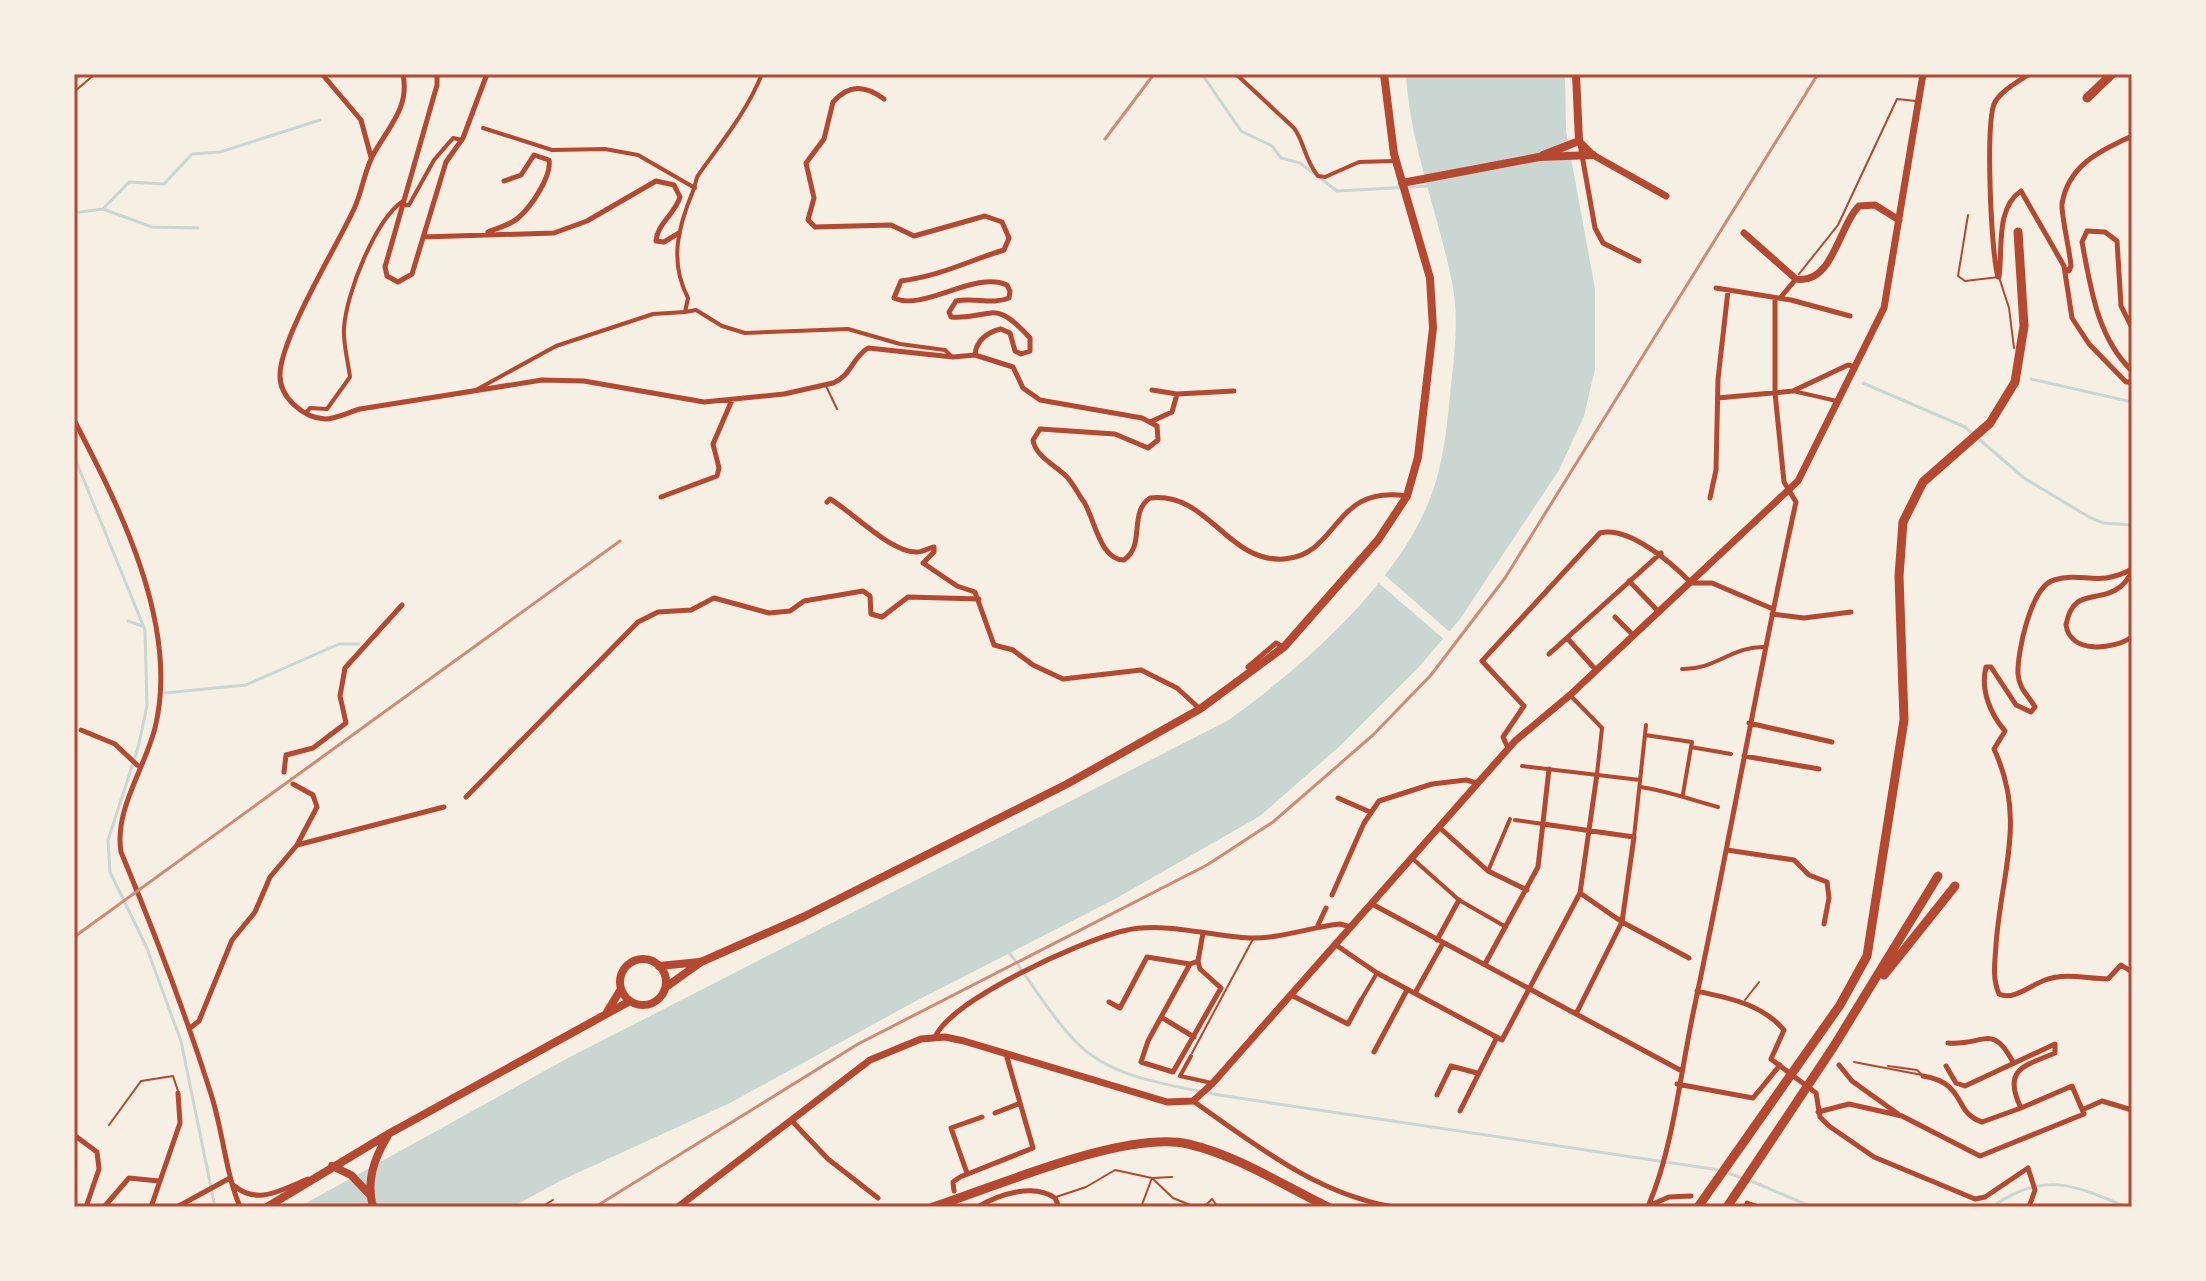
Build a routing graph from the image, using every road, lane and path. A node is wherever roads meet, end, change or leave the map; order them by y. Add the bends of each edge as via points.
1 (95, 74) edge
2 (322, 74) edge
3 (403, 74) edge
4 (437, 74) edge
5 (487, 74) edge
6 (762, 74) edge
7 (1236, 74) edge
8 (1384, 74) edge
9 (1576, 74) edge
10 (1923, 74) edge
11 (2029, 74) edge
12 (2112, 74) edge
13 (74, 92) edge
14 (2087, 98) dead end
15 (884, 99) dead end
16 (1917, 101) junction
17 (483, 128) dead end
18 (2130, 137) dead end
19 (462, 140) junction
20 (1579, 141) junction
21 (1593, 155) junction
22 (1539, 157) junction
23 (372, 158) junction
24 (1583, 158) junction
25 (1396, 161) junction
26 (504, 181) dead end
27 (1402, 183) junction
28 (695, 188) junction
29 (1666, 196) dead end
30 (403, 203) junction
31 (1968, 215) dead end
32 (1899, 220) junction
33 (2018, 232) dead end
34 (679, 233) junction
35 (1744, 233) dead end
36 (483, 234) junction
37 (423, 237) junction
38 (1639, 261) dead end
39 (2064, 269) junction
40 (1797, 276) junction
41 (1999, 277) junction
42 (1716, 288) dead end
43 (1728, 291) junction
44 (1778, 298) junction
45 (685, 312) junction
46 (1850, 316) dead end
47 (2132, 328) edge
48 (2014, 348) dead end
49 (975, 355) junction
50 (953, 357) junction
51 (1856, 368) junction
52 (2132, 371) edge
53 (2132, 382) edge
54 (826, 386) junction
55 (475, 390) junction
56 (1152, 390) dead end
57 (1234, 391) dead end
58 (1793, 391) junction
59 (1775, 393) junction
60 (1177, 394) junction
61 (1718, 398) junction
62 (732, 400) junction
63 (1839, 401) junction
64 (837, 409) dead end
65 (306, 413) junction
66 (74, 420) edge
67 (1150, 422) junction
68 (1791, 490) junction
69 (1407, 496) junction
70 (661, 497) dead end
71 (1710, 498) dead end
72 (827, 502) dead end
73 (1661, 553) junction
74 (2132, 570) edge
75 (1629, 581) junction
76 (1691, 583) junction
77 (979, 599) junction
78 (402, 605) dead end
79 (1660, 612) junction
80 (1772, 612) junction
81 (1851, 612) dead end
82 (1615, 617) dead end
83 (1634, 636) junction
84 (2132, 637) edge
85 (1567, 638) junction
86 (1284, 647) junction
87 (1765, 647) junction
88 (1549, 654) dead end
89 (1248, 667) dead end
90 (1682, 669) dead end
91 (1596, 670) junction
92 (1570, 695) junction
93 (1200, 709) junction
94 (1749, 723) junction
95 (1646, 725) dead end
96 (81, 730) dead end
97 (1645, 735) junction
98 (1832, 742) dead end
99 (1691, 747) junction
100 (1508, 748) junction
101 (1731, 754) dead end
102 (1744, 756) junction
103 (137, 765) dead end
104 (1522, 766) dead end
105 (1549, 769) junction
106 (1819, 769) dead end
107 (284, 772) dead end
108 (1597, 774) junction
109 (1640, 780) junction
110 (1477, 783) junction
111 (293, 784) dead end
112 (1640, 787) junction
113 (1683, 794) junction
114 (466, 797) dead end
115 (1338, 798) dead end
116 (444, 807) dead end
117 (1718, 807) dead end
118 (1370, 812) junction
119 (1543, 824) junction
120 (1440, 828) junction
121 (1590, 830) junction
122 (1634, 837) junction
123 (297, 845) junction
124 (1727, 850) junction
125 (1413, 859) junction
126 (1488, 871) junction
127 (1938, 876) dead end
128 (1955, 886) dead end
129 (1527, 890) junction
130 (1580, 893) junction
131 (1332, 895) dead end
132 (1459, 900) junction
133 (1372, 904) junction
134 (1326, 908) dead end
135 (1622, 922) junction
136 (1824, 924) dead end
137 (1318, 926) junction
138 (1506, 927) junction
139 (1352, 928) junction
140 (1203, 932) junction
141 (1253, 938) junction
142 (1440, 942) junction
143 (1336, 945) junction
144 (1689, 958) dead end
145 (1198, 961) junction
146 (701, 962) junction
147 (1190, 964) junction
148 (1485, 964) junction
149 (659, 966) junction
150 (2132, 972) edge
151 (1377, 973) junction
152 (1759, 982) dead end
153 (666, 987) junction
154 (1530, 988) junction
155 (621, 989) junction
156 (1407, 990) junction
157 (1697, 991) junction
158 (1415, 993) junction
159 (1293, 996) junction
160 (1361, 1000) joint
161 (630, 1001) junction
162 (1744, 1001) junction
163 (1109, 1002) dead end
164 (1855, 1013) junction
165 (1576, 1014) junction
166 (605, 1015) junction
167 (1161, 1017) junction
168 (190, 1028) junction
169 (935, 1037) junction
170 (1194, 1037) junction
171 (1497, 1037) junction
172 (1948, 1043) dead end
173 (1374, 1052) dead end
174 (1006, 1054) junction
175 (1191, 1056) joint
176 (1854, 1062) dead end
177 (2013, 1062) junction
178 (1780, 1065) junction
179 (1839, 1065) dead end
180 (1888, 1066) dead end
181 (1946, 1066) dead end
182 (1680, 1070) junction
183 (1478, 1073) junction
184 (1923, 1076) junction
185 (1212, 1083) junction
186 (1677, 1084) junction
187 (178, 1093) joint
188 (1437, 1095) dead end
189 (1194, 1100) junction
190 (1018, 1104) junction
191 (2021, 1108) junction
192 (2084, 1109) junction
193 (2132, 1110) edge
194 (1460, 1111) dead end
195 (1818, 1112) junction
196 (995, 1113) dead end
197 (1902, 1116) junction
198 (982, 1117) dead end
199 (791, 1120) junction
200 (109, 1125) dead end
201 (390, 1133) junction
202 (74, 1135) edge
203 (336, 1168) junction
204 (967, 1173) junction
205 (1172, 1177) dead end
206 (1152, 1178) junction
207 (309, 1179) junction
208 (159, 1181) junction
209 (229, 1181) junction
210 (954, 1191) dead end
211 (370, 1195) junction
212 (1691, 1196) dead end
213 (878, 1198) dead end
214 (1055, 1198) junction
215 (553, 1200) dead end
216 (1747, 1203) dead end
217 (1647, 1206) edge
218 (86, 1207) edge
219 (104, 1207) edge
220 (151, 1207) edge
221 (177, 1207) edge
222 (240, 1207) edge
223 (267, 1207) edge
224 (373, 1207) edge
225 (541, 1207) edge
226 (678, 1207) edge
227 (933, 1207) edge
228 (978, 1207) edge
229 (1059, 1207) edge
230 (1141, 1207) edge
231 (1195, 1207) edge
232 (1204, 1207) edge
233 (1218, 1207) edge
234 (1328, 1207) edge
235 (1394, 1207) edge
236 (1698, 1207) edge
237 (1727, 1207) edge
238 (1758, 1207) edge
239 (2029, 1207) edge

1 - 13 lane
2 - 23 street via 361,120
3 - 23 street via 405,97
4 - 30 street
5 - 19 street
6 - 28 street via 735,129 697,176
7 - 25 street via 1294,128 1318,176 1359,162
8 - 25 main road
9 - 20 main road
10 - 16 main road
11 - 41 street via 1998,98 1990,120
12 - 14 highway
15 - 49 street via 869,88 852,88 833,102 824,139 806,163 814,198 808,220 815,227 891,225 914,236 985,216 1002,222 1009,238 1004,250 938,276 901,281 895,291 894,298 910,301 988,282 1007,285 1009,298 956,301 949,312 958,318 995,311 1008,317 1030,338 1030,351 1017,353 1010,333 1001,329 985,335
16 - 32 main road
16 - 40 lane via 1897,99 1838,225
17 - 28 street via 552,150 605,149 638,155
18 - 39 street via 2077,168 2062,204 2071,266
19 - 30 street via 453,138 409,205
19 - 37 street via 446,162
20 - 21 main road
20 - 22 main road
20 - 24 street
21 - 24 main road
21 - 29 main road
22 - 24 main road
22 - 27 main road
23 - 65 street via 360,196 281,366 284,391
24 - 38 street via 1590,211 1603,243
25 - 27 main road
26 - 36 street via 521,175 534,155 549,160 549,171 527,208 511,223
27 - 69 main road via 1430,278 1433,328 1426,410
28 - 34 street
30 - 37 street via 385,267 389,278 408,279
30 - 65 street via 374,240 346,310 350,377 327,409 310,408
31 - 41 lane via 1958,276 1969,281
32 - 40 main road via 1871,204 1859,206 1822,271 1811,278
32 - 51 main road via 1884,308
33 - 236 highway via 2024,326 2015,382 1990,423 1923,482 1903,522 1899,576 1904,720 1867,956 1840,1005
34 - 36 street via 656,241 680,197 677,188 663,181 648,183 561,231
34 - 45 street via 678,274 688,298
35 - 40 main road
36 - 37 street
39 - 41 street via 2021,191 2005,218
39 - 53 street via 2072,318 2111,370
40 - 44 street
41 - 48 lane
42 - 43 street
43 - 44 street
43 - 61 street
44 - 46 street
44 - 59 street
45 - 50 street via 696,310 745,333 864,331 900,344 945,350
45 - 55 street via 653,314 556,346
47 - 52 street via 2121,306 2117,241 2105,232 2087,231 2082,242 2103,329 2113,351
49 - 50 street
49 - 67 street via 1013,367 1023,388 1040,400
50 - 54 street via 868,348 844,378
51 - 58 street via 1848,365
51 - 63 main road
54 - 62 street
54 - 64 lane
55 - 62 street via 563,379 684,400
55 - 65 street via 328,419
56 - 60 street
57 - 60 street
58 - 59 street
58 - 63 street
59 - 61 street
59 - 68 street via 1784,482
60 - 67 street via 1172,412
61 - 71 street
62 - 70 street via 713,444 717,476
63 - 68 main road
66 - 168 street via 117,506 154,614 157,716 119,840
67 - 69 street via 1159,429 1159,437 1148,448 1115,434 1055,427 1040,429 1033,440 1035,448 1069,478 1091,514 1105,552 1116,560 1130,555 1140,509 1154,497 1186,503 1254,555 1282,559 1314,548 1354,504 1381,494
68 - 76 main road
68 - 80 street via 1796,502
69 - 86 main road via 1378,540
72 - 77 street via 844,507 898,549 919,553 934,547 924,565
73 - 75 street
73 - 76 street
73 - 100 street via 1610,531 1600,533 1482,661 1524,706 1503,737
74 - 84 street via 2117,590 2089,595 2076,604 2066,625 2073,640 2092,646 2114,646
74 - 150 street via 2105,580 2055,580 2039,592 2019,666 2024,694 2035,707 2031,712 2016,705 1991,667 1984,675 1994,720 2005,731 1994,749 2012,798 1995,959 1999,994 2010,996 2066,975 2106,980 2121,965
75 - 79 street
75 - 85 street
76 - 79 main road
76 - 80 street via 1723,587
77 - 93 street via 994,645 1013,650 1033,665 1063,679 1141,670 1177,688
77 - 114 street via 908,597 882,617 871,614 870,596 863,591 804,601 790,611 769,613 714,598 691,610 653,613 638,622
78 - 107 street via 345,668 340,696 345,725 309,751 286,755
79 - 83 main road
80 - 81 street via 1804,618
80 - 87 street
82 - 83 street
83 - 91 main road
85 - 88 street
85 - 91 street
86 - 89 street via 1276,643
86 - 93 main road
87 - 90 street via 1745,646 1696,669
87 - 94 street
91 - 92 main road
92 - 100 main road
92 - 108 street via 1602,728
93 - 146 main road via 1067,784 803,917
94 - 98 street
94 - 102 street
95 - 97 street
96 - 103 street via 120,748
97 - 99 street via 1692,742
97 - 109 street
99 - 101 street
99 - 113 street
100 - 110 main road
102 - 106 street
102 - 124 street
104 - 105 street
105 - 108 street
105 - 119 street
108 - 109 street
108 - 121 street
109 - 112 street
110 - 118 street via 1432,784 1383,799
110 - 120 main road
111 - 123 street via 318,804
112 - 113 street
112 - 122 street
113 - 117 street
115 - 118 street
116 - 123 street
118 - 131 street
119 - 121 street
119 - 126 street via 1512,820
119 - 129 street via 1538,867
120 - 125 main road
120 - 126 street
121 - 122 street
121 - 130 street
122 - 135 street
123 - 168 street via 281,861 255,912 232,940 199,1021
124 - 136 street via 1794,860 1809,875 1827,882
124 - 157 street
125 - 132 street
125 - 133 main road
126 - 129 street
127 - 164 highway
128 - 164 highway
129 - 138 street
130 - 135 street
130 - 154 street
132 - 138 street
132 - 142 street
133 - 139 main road
133 - 142 street
134 - 137 street
135 - 144 street
135 - 165 street
137 - 139 street
137 - 141 street
138 - 148 street
139 - 143 main road
140 - 141 street
140 - 145 street
140 - 169 street via 1123,931 1019,974 944,1021
141 - 175 lane
142 - 148 street
142 - 158 street
143 - 151 street
143 - 159 main road
145 - 147 street
145 - 170 street via 1221,988
146 - 149 main road
146 - 153 main road
147 - 163 street via 1147,957 1120,1008
147 - 167 street
148 - 154 street
149 - 153 main road
149 - 155 main road via 646,959 631,963 622,974
151 - 156 street
151 - 160 street
152 - 162 lane
153 - 161 main road via 652,1004
154 - 165 street
154 - 171 street via 1502,1040
155 - 161 main road
155 - 166 main road
156 - 158 street
156 - 173 street
157 - 162 street
157 - 182 street
158 - 171 street
159 - 160 street via 1348,1024
159 - 185 main road
161 - 166 main road
162 - 178 street via 1784,1030 1771,1059
164 - 237 highway
165 - 182 street
166 - 201 main road
167 - 170 street
167 - 170 street via 1141,1062 1173,1072
168 - 209 street via 220,1125
169 - 174 main road
169 - 199 main road via 870,1060
171 - 183 street
172 - 177 street via 1993,1038 2002,1042
174 - 189 main road via 1150,1098
174 - 190 street
175 - 185 street via 1180,1076
176 - 184 lane
177 - 181 street via 1965,1086 1956,1083
177 - 191 street via 2050,1044 2058,1046 2055,1053 2014,1076 2012,1087
178 - 186 street via 1753,1098
178 - 195 street via 1816,1093
179 - 197 street
180 - 184 lane via 1917,1070
182 - 186 street
183 - 188 street via 1451,1066
183 - 194 street
184 - 191 street via 1953,1087 1975,1120
185 - 189 main road
186 - 217 street
187 - 200 lane via 173,1076 141,1081
187 - 208 street via 180,1123
189 - 235 street via 1291,1170 1364,1201
190 - 196 street
190 - 204 street via 1033,1148
191 - 192 street via 2072,1086
192 - 193 street via 2102,1101
192 - 197 street via 2082,1116 1980,1156
195 - 197 street via 1849,1104
195 - 239 street via 1829,1126 1874,1157 1972,1198 1985,1197 2028,1168 2035,1190
198 - 204 street via 951,1128
199 - 213 street via 828,1159
199 - 226 main road
201 - 203 main road
201 - 211 main road via 372,1166
202 - 218 street via 95,1150 99,1169
203 - 207 main road
203 - 211 main road
204 - 210 street via 953,1182
205 - 206 lane
206 - 214 lane via 1115,1170
206 - 230 lane
206 - 231 lane via 1173,1198
207 - 209 street via 252,1197
207 - 223 main road
208 - 219 street via 129,1178
208 - 220 street
209 - 221 street
209 - 222 street
211 - 224 main road
212 - 217 street
214 - 228 street via 1037,1190
214 - 229 street
215 - 225 lane
216 - 238 street
227 - 234 highway via 1145,1142 1186,1144 1225,1155
232 - 233 lane via 1212,1199

